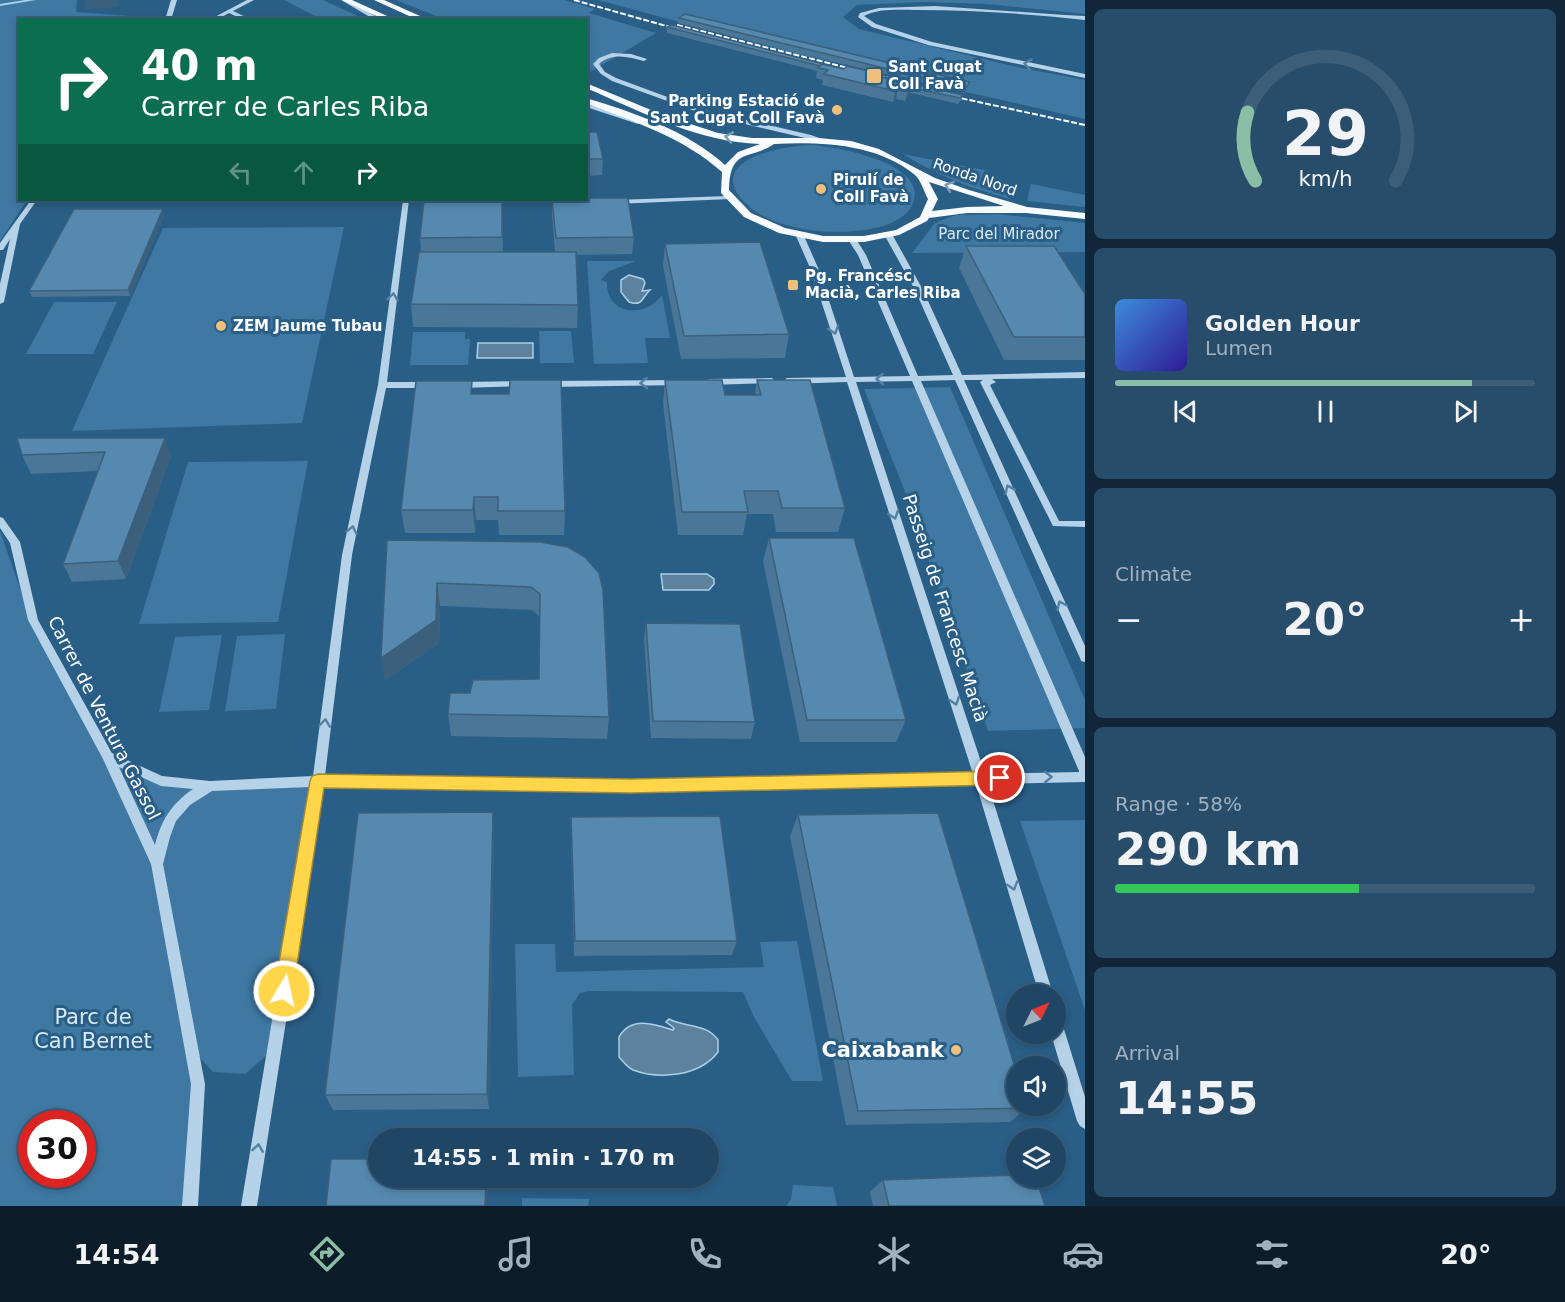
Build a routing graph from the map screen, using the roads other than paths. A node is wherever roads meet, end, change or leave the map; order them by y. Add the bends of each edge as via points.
1 (174, 0) edge
2 (251, 0) edge
3 (345, 0) edge
4 (378, 0) edge
5 (229, 11) junction
6 (169, 18) edge
7 (215, 18) edge
8 (245, 18) edge
9 (376, 18) edge
10 (388, 18) edge
11 (421, 18) edge
12 (1085, 18) edge
13 (644, 59) dead end
14 (1085, 76) edge
15 (588, 86) edge
16 (588, 101) edge
17 (588, 106) edge
18 (650, 126) junction
19 (822, 140) junction
20 (787, 141) junction
21 (725, 170) junction
22 (918, 172) junction
23 (728, 198) junction
24 (32, 201) edge
25 (406, 201) edge
26 (612, 202) edge
27 (1023, 208) junction
28 (928, 215) junction
29 (1085, 216) edge
30 (17, 223) junction
31 (800, 236) junction
32 (890, 236) junction
33 (853, 241) junction
34 (0, 248) edge
35 (1, 296) edge
36 (1085, 375) edge
37 (850, 379) junction
38 (916, 379) junction
39 (960, 379) junction
40 (684, 382) edge
41 (696, 382) edge
42 (1085, 382) edge
43 (440, 385) edge
44 (451, 385) edge
45 (382, 386) junction
46 (0, 520) edge
47 (1085, 524) edge
48 (1085, 658) edge
49 (108, 757) junction
50 (1085, 771) edge
51 (1085, 777) edge
52 (980, 778) junction
53 (318, 781) junction
54 (210, 786) junction
55 (157, 864) junction
56 (1043, 984) edge
57 (1061, 1044) edge
58 (1085, 1121) edge
59 (190, 1206) edge
60 (249, 1206) edge

1 - 6 street
2 - 5 street
3 - 9 street
3 - 10 main road
4 - 11 main road
5 - 7 street
5 - 8 street
14 -> 12 street via 936,44 880,28 861,17 872,10 926,6
13 - 19 street via 620,54 603,57 596,64 603,73 692,108
20 -> 15 main road, Ronda Nord via 738,139 698,130
16 - 18 main road
17 - 18 street
18 - 21 main road via 697,147
19 - 20 main road, Ronda Nord
19 - 22 main road, Ronda Nord via 884,153
20 - 21 main road, Ronda Nord via 743,153
21 - 23 main road via 724,191
27 -> 22 main road, Ronda Nord via 948,186
22 - 28 main road, Ronda Nord via 933,196
23 - 26 street
23 - 31 main road, Ronda Nord via 757,220
24 - 30 street
45 -> 25 street
27 - 28 main road, Ronda Nord via 978,208
27 - 29 main road, Ronda Nord
28 - 32 main road, Ronda Nord
30 - 34 street
30 - 35 street
31 - 33 main road, Ronda Nord
31 -> 37 street, Passeig de Francesc Macià
32 - 33 main road, Ronda Nord
32 - 39 street
33 - 38 street
36 - 39 street
38 -> 37 street
37 - 41 street
37 -> 52 street, Passeig de Francesc Macià
38 - 39 street
38 - 50 street
48 -> 39 street
40 -> 44 street
42 - 47 street via 984,382 1056,524
43 - 45 street
53 -> 45 street via 347,555
46 - 49 street, Carrer de Ventura Gassol via 15,543 33,620
49 - 54 street via 161,781
49 - 55 street, Carrer de Ventura Gassol
52 -> 51 street
52 - 53 street via 631,786
52 -> 56 street, Passeig de Francesc Macià
53 - 54 street
60 -> 53 street
54 - 55 street, Carrer de Ventura Gassol via 175,809
55 - 59 street, Carrer de Ventura Gassol via 198,1084
57 - 58 street

